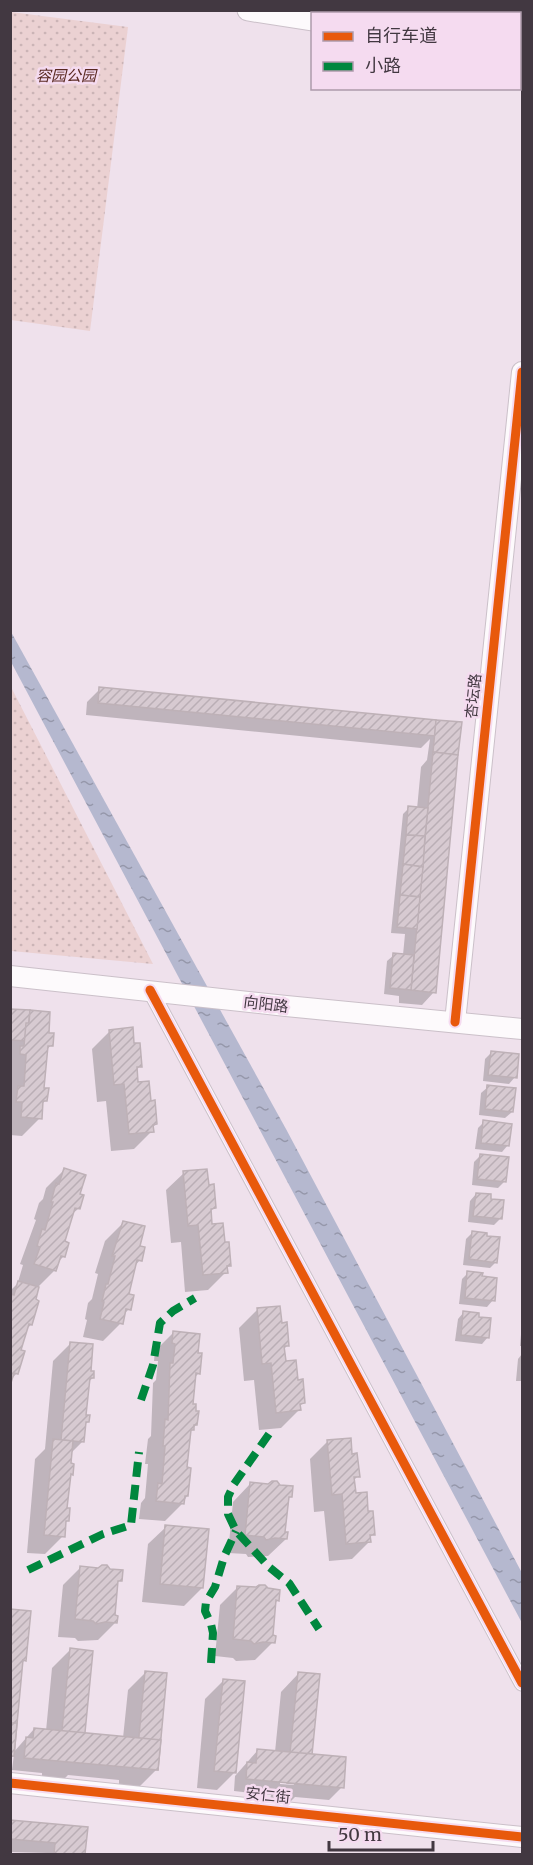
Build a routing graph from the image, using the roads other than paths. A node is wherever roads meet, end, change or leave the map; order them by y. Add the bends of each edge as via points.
1 (248, 10) edge
2 (311, 20) edge
3 (522, 372) edge
4 (10, 976) edge
5 (150, 990) junction
6 (455, 1023) junction
7 (522, 1029) edge
8 (522, 1683) edge
9 (10, 1783) edge
10 (522, 1837) edge

1 - 2 main road
3 - 6 street, 杏坛路
4 - 5 street, 向阳路
5 - 6 street, 向阳路
5 - 8 street
6 - 7 street, 向阳路
9 - 10 street, 安仁街

